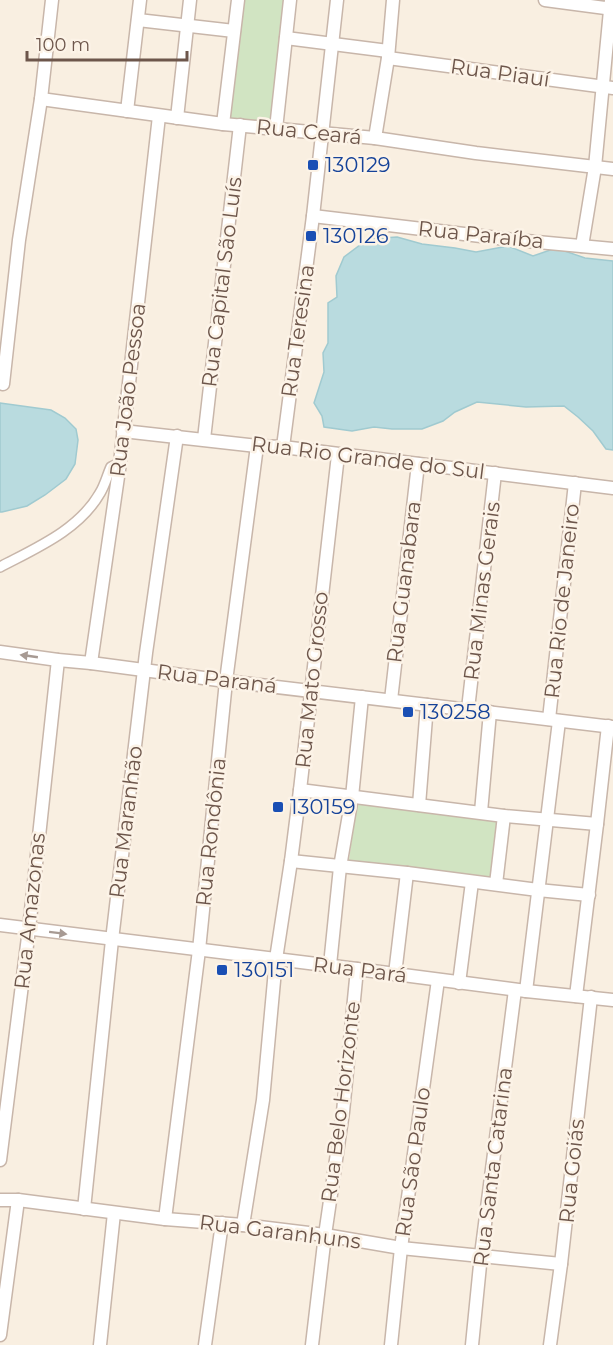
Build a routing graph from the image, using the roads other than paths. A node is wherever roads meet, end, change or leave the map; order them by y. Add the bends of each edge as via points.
1 (52, 0) edge
2 (140, 0) edge
3 (190, 0) edge
4 (238, 0) edge
5 (290, 0) edge
6 (337, 0) edge
7 (393, 0) edge
8 (544, 0) edge
9 (611, 6) edge
10 (138, 20) junction
11 (188, 26) junction
12 (234, 31) junction
13 (286, 38) junction
14 (333, 44) junction
15 (388, 55) junction
16 (607, 87) edge
17 (40, 99) junction
18 (127, 111) junction
19 (159, 116) junction
20 (177, 118) junction
21 (223, 124) junction
22 (240, 125) junction
23 (276, 129) junction
24 (322, 133) junction
25 (375, 138) junction
26 (595, 167) junction
27 (613, 169) edge
28 (313, 216) junction
29 (582, 246) junction
30 (613, 249) edge
31 (3, 384) dead end
32 (123, 431) junction
33 (177, 436) junction
34 (204, 439) junction
35 (257, 446) junction
36 (283, 447) junction
37 (338, 455) junction
38 (120, 463) junction
39 (418, 464) junction
40 (495, 473) junction
41 (575, 483) junction
42 (613, 488) edge
43 (0, 567) edge
44 (0, 652) edge
45 (58, 660) junction
46 (91, 663) junction
47 (145, 670) junction
48 (226, 681) junction
49 (311, 691) junction
50 (362, 697) junction
51 (390, 700) junction
52 (427, 705) junction
53 (468, 710) junction
54 (490, 712) junction
55 (554, 720) junction
56 (610, 727) edge
57 (300, 790) junction
58 (352, 797) junction
59 (419, 805) junction
60 (481, 812) junction
61 (504, 816) junction
62 (548, 819) junction
63 (597, 824) junction
64 (291, 861) junction
65 (340, 867) junction
66 (407, 873) junction
67 (472, 882) junction
68 (496, 884) junction
69 (538, 890) junction
70 (589, 895) junction
71 (0, 925) edge
72 (29, 929) junction
73 (112, 940) junction
74 (199, 950) junction
75 (276, 959) junction
76 (330, 965) junction
77 (357, 969) junction
78 (395, 974) junction
79 (438, 980) junction
80 (459, 983) junction
81 (521, 991) junction
82 (576, 996) junction
83 (591, 998) junction
84 (613, 1000) edge
85 (0, 1160) edge
86 (0, 1200) edge
87 (18, 1200) junction
88 (84, 1209) junction
89 (114, 1213) junction
90 (165, 1219) junction
91 (222, 1223) junction
92 (243, 1225) junction
93 (325, 1235) junction
94 (401, 1248) junction
95 (481, 1255) junction
96 (561, 1264) junction
97 (0, 1335) edge
98 (100, 1345) edge
99 (205, 1345) edge
100 (312, 1345) edge
101 (391, 1345) edge
102 (472, 1345) edge
103 (550, 1345) edge

1 - 17 street
2 - 10 street
3 - 11 street
4 - 12 street
5 - 13 street
6 - 14 street, Rua Teresina
7 - 15 street
8 - 9 street
9 - 16 street
10 - 11 street
10 - 18 street
11 - 12 street
11 - 20 street
12 - 21 street
13 - 14 street, Rua Piauí
13 - 23 street
14 - 15 street, Rua Piauí
14 - 24 street, Rua Teresina
15 - 16 street, Rua Piauí
15 - 25 street
16 - 26 street
17 - 18 street, Rua Ceará
17 - 31 street
18 - 19 street, Rua Ceará
19 - 20 street, Rua Ceará
19 - 32 street, Rua João Pessoa
20 - 21 street, Rua Ceará
21 - 22 street, Rua Ceará
22 - 23 street, Rua Ceará
22 - 34 street, Rua Capital São Luís
23 - 24 street, Rua Ceará
24 - 25 street, Rua Ceará
24 - 28 street, Rua Teresina
25 - 26 street, Rua Ceará
26 - 27 street, Rua Ceará
26 - 29 street
28 - 29 street, Rua Paraíba
28 - 36 street, Rua Teresina
29 - 30 street, Rua Paraíba
32 - 33 street, Rua Rio Grande do Sul
32 - 38 street, Rua João Pessoa
33 - 34 street, Rua Rio Grande do Sul
33 - 47 street, Rua Maranhão
34 - 35 street, Rua Rio Grande do Sul
35 - 36 street, Rua Rio Grande do Sul
35 - 48 street, Rua Rondônia
36 - 37 street, Rua Rio Grande do Sul
37 - 39 street, Rua Rio Grande do Sul
37 - 49 street, Rua Mato Grosso
38 - 43 street via 111,467 93,504 67,530
38 - 46 street, Rua João Pessoa
39 - 40 street, Rua Rio Grande do Sul
39 - 51 street, Rua Guanabara
40 - 41 street, Rua Rio Grande do Sul
40 - 53 street, Rua Minas Gerais
41 - 42 street, Rua Rio Grande do Sul
41 - 55 street, Rua Rio de Janeiro
45 -> 44 street, Rua Paraná
45 - 46 street, Rua Paraná
45 - 72 street, Rua Amazonas
46 - 47 street, Rua Paraná
47 - 48 street, Rua Paraná
47 - 73 street, Rua Maranhão
48 - 49 street, Rua Paraná
48 - 74 street, Rua Rondônia
49 - 50 street, Rua Paraná
49 - 57 street, Rua Mato Grosso
50 - 51 street, Rua Paraná
50 - 58 street
51 - 52 street, Rua Paraná
52 - 53 street, Rua Paraná
52 - 59 street
53 - 54 street, Rua Paraná
54 - 55 street, Rua Paraná
54 - 60 street
55 - 56 street, Rua Paraná
55 - 62 street, Rua Rio de Janeiro
56 - 63 street
57 - 58 street
57 - 64 street, Rua Mato Grosso
58 - 59 street
58 - 65 street
59 - 60 street
60 - 61 street
61 - 62 street
61 - 68 street
62 - 63 street
62 - 69 street, Rua Rio de Janeiro
63 - 70 street
64 - 65 street
64 - 75 street, Rua Mato Grosso
65 - 66 street
65 - 76 street
66 - 67 street
66 - 78 street
67 - 68 street
67 - 80 street
68 - 69 street
69 - 70 street
69 - 81 street, Rua Santa Catarina
70 - 82 street
71 - 72 street, Rua Pará
72 -> 73 street, Rua Pará
72 - 85 street, Rua Amazonas
73 - 74 street, Rua Pará
73 - 88 street, Rua Maranhão
74 - 75 street, Rua Pará
74 - 90 street, Rua Rondônia
75 - 76 street, Rua Pará
75 - 92 street, Rua Mato Grosso via 263,1100
76 - 77 street, Rua Pará
77 - 78 street, Rua Pará
77 - 93 street, Rua Belo Horizonte via 343,1112
78 - 79 street, Rua Pará
79 - 80 street, Rua Pará
79 - 94 street, Rua São Paulo
80 - 81 street, Rua Pará
81 - 82 street, Rua Pará
81 - 95 street, Rua Santa Catarina
82 - 83 street, Rua Pará
83 - 84 street, Rua Pará
83 - 96 street, Rua Goiás
86 - 87 street, Rua Garanhuns
87 - 88 street, Rua Garanhuns
87 - 97 street
88 - 89 street, Rua Garanhuns
89 - 90 street, Rua Garanhuns
89 - 98 street
90 - 91 street, Rua Garanhuns
91 - 92 street, Rua Garanhuns
91 - 99 street
92 - 93 street, Rua Garanhuns
93 - 94 street, Rua Garanhuns
93 - 100 street, Rua Belo Horizonte
94 - 95 street, Rua Garanhuns
94 - 101 street, Rua São Paulo
95 - 96 street, Rua Garanhuns
95 - 102 street, Rua Santa Catarina
96 - 103 street, Rua Goiás

